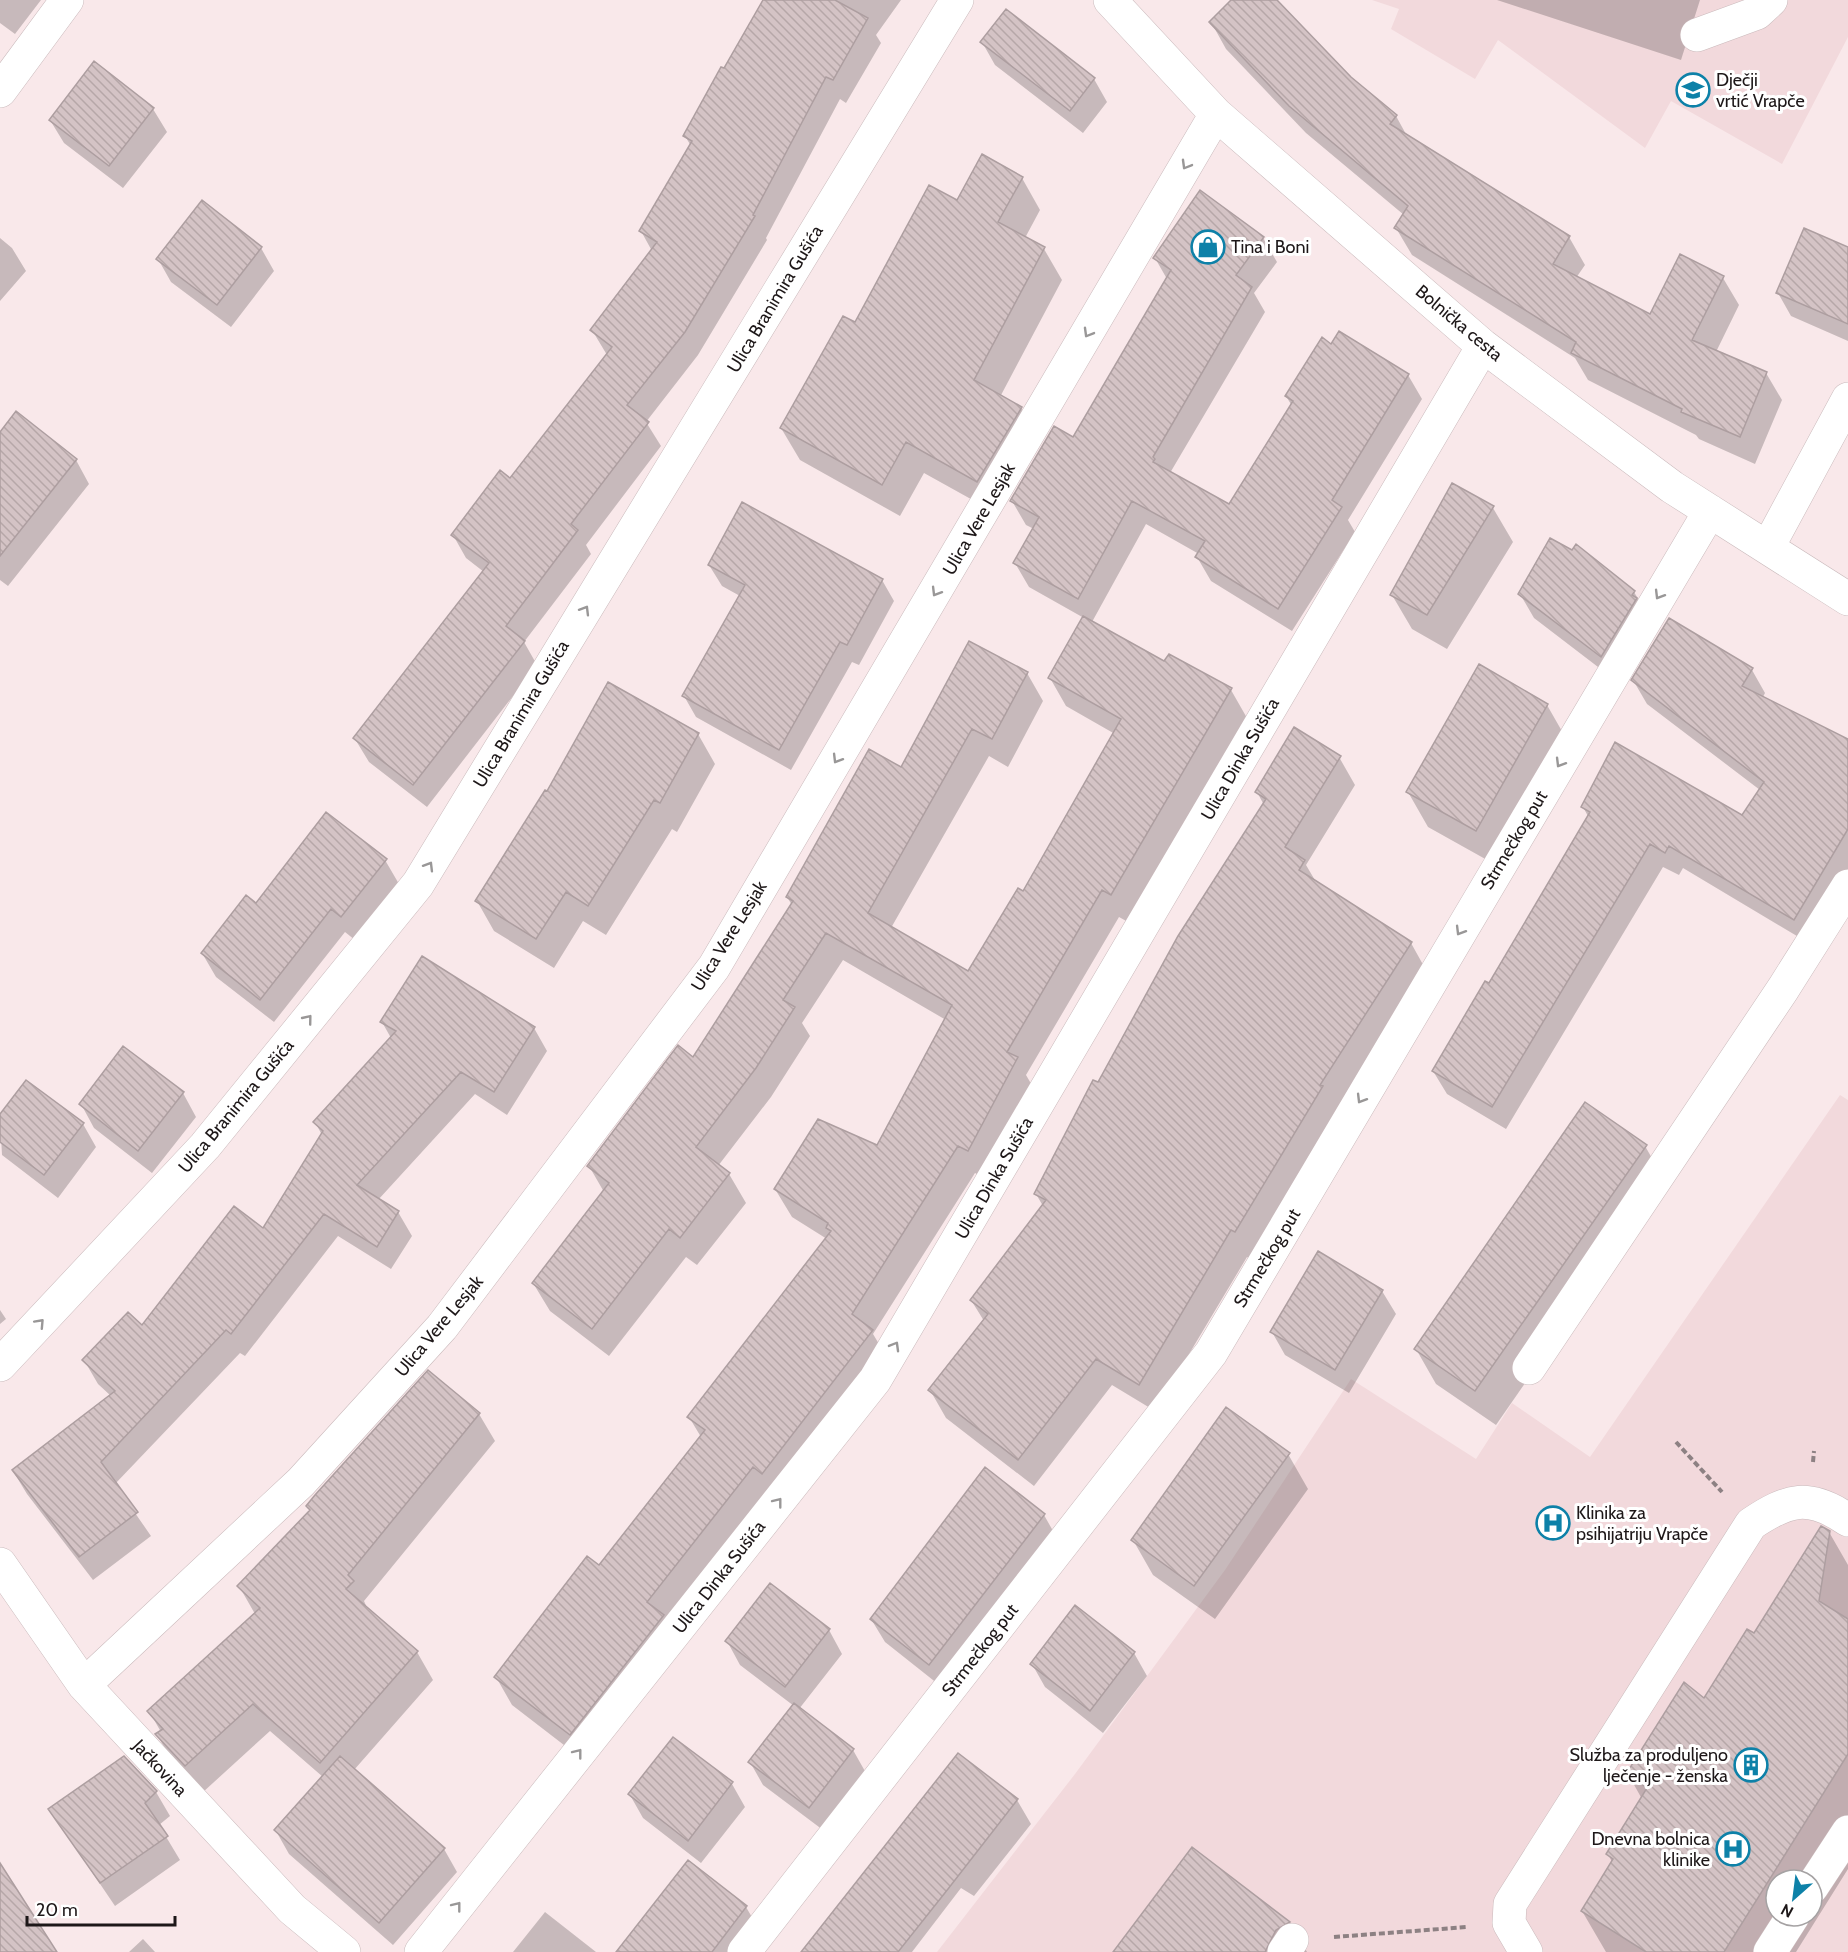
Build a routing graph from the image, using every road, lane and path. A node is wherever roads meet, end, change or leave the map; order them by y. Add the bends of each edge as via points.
1 (67, 0) edge
2 (957, 0) edge
3 (1110, 0) edge
4 (1771, 0) edge
5 (1697, 35) dead end
6 (0, 91) edge
7 (1216, 114) junction
8 (1484, 346) junction
9 (1848, 399) edge
10 (1710, 511) junction
11 (1768, 547) junction
12 (1848, 599) edge
13 (1848, 886) edge
14 (0, 1365) edge
15 (1529, 1368) dead end
16 (1676, 1442) dead end
17 (1848, 1520) edge
18 (1751, 1524) junction
19 (0, 1564) edge
20 (84, 1685) junction
21 (1848, 1832) edge
22 (1824, 1869) edge
23 (1509, 1923) junction
24 (1785, 1928) edge
25 (1288, 1946) edge
26 (344, 1952) edge
27 (421, 1952) edge
28 (744, 1952) edge
29 (1526, 1952) edge
30 (1770, 1952) edge

1 - 6 street
14 -> 2 street, Ulica Branimira Gušića via 205,1146 418,884
3 - 7 street, Bolnička cesta
4 - 5 street via 1757,13
7 - 8 street, Bolnička cesta
7 -> 20 street, Ulica Vere Lesjak via 714,967 442,1327 301,1482
8 - 10 street, Bolnička cesta via 1672,488
27 -> 8 street, Ulica Dinka Sušića via 875,1380
9 - 11 street
10 - 11 street, Bolnička cesta
10 -> 28 street, Strmečkog put via 1211,1353
11 - 12 street, Bolnička cesta
13 - 15 street
16 - 18 path
17 - 18 street via 1831,1508 1808,1502 1776,1506
18 - 23 street via 1510,1904
19 - 20 street, Jačkovina
20 - 26 street, Jačkovina via 292,1909
21 - 22 street
23 - 25 path
23 - 29 street
24 - 30 street

